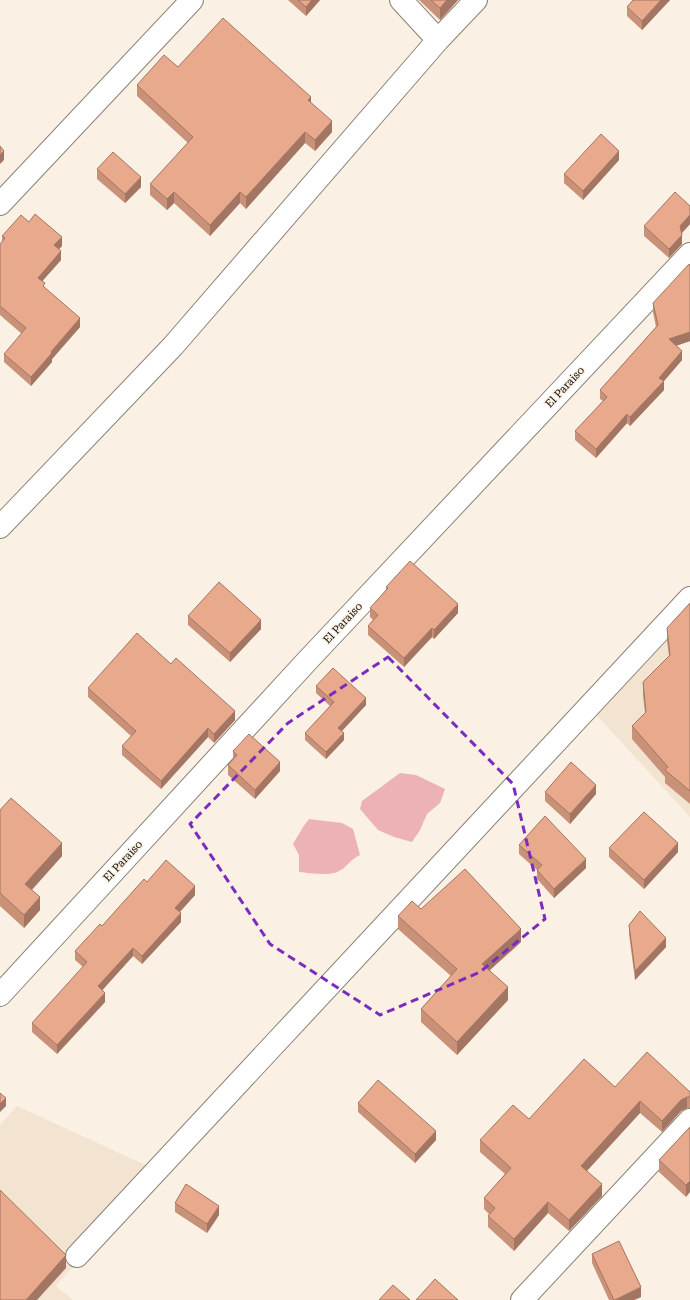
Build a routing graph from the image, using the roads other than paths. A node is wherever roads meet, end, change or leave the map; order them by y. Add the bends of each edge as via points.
1 (192, 0) edge
2 (401, 0) edge
3 (476, 0) edge
4 (438, 40) junction
5 (0, 204) edge
6 (690, 254) edge
7 (0, 527) edge
8 (690, 598) edge
9 (0, 995) edge
10 (690, 1120) edge
11 (77, 1256) dead end
12 (522, 1300) edge

1 - 5 street
2 - 4 street
3 - 4 street
4 - 7 street via 173,346
6 - 9 street, El Paraiso via 312,655
8 - 11 street
10 - 12 street

